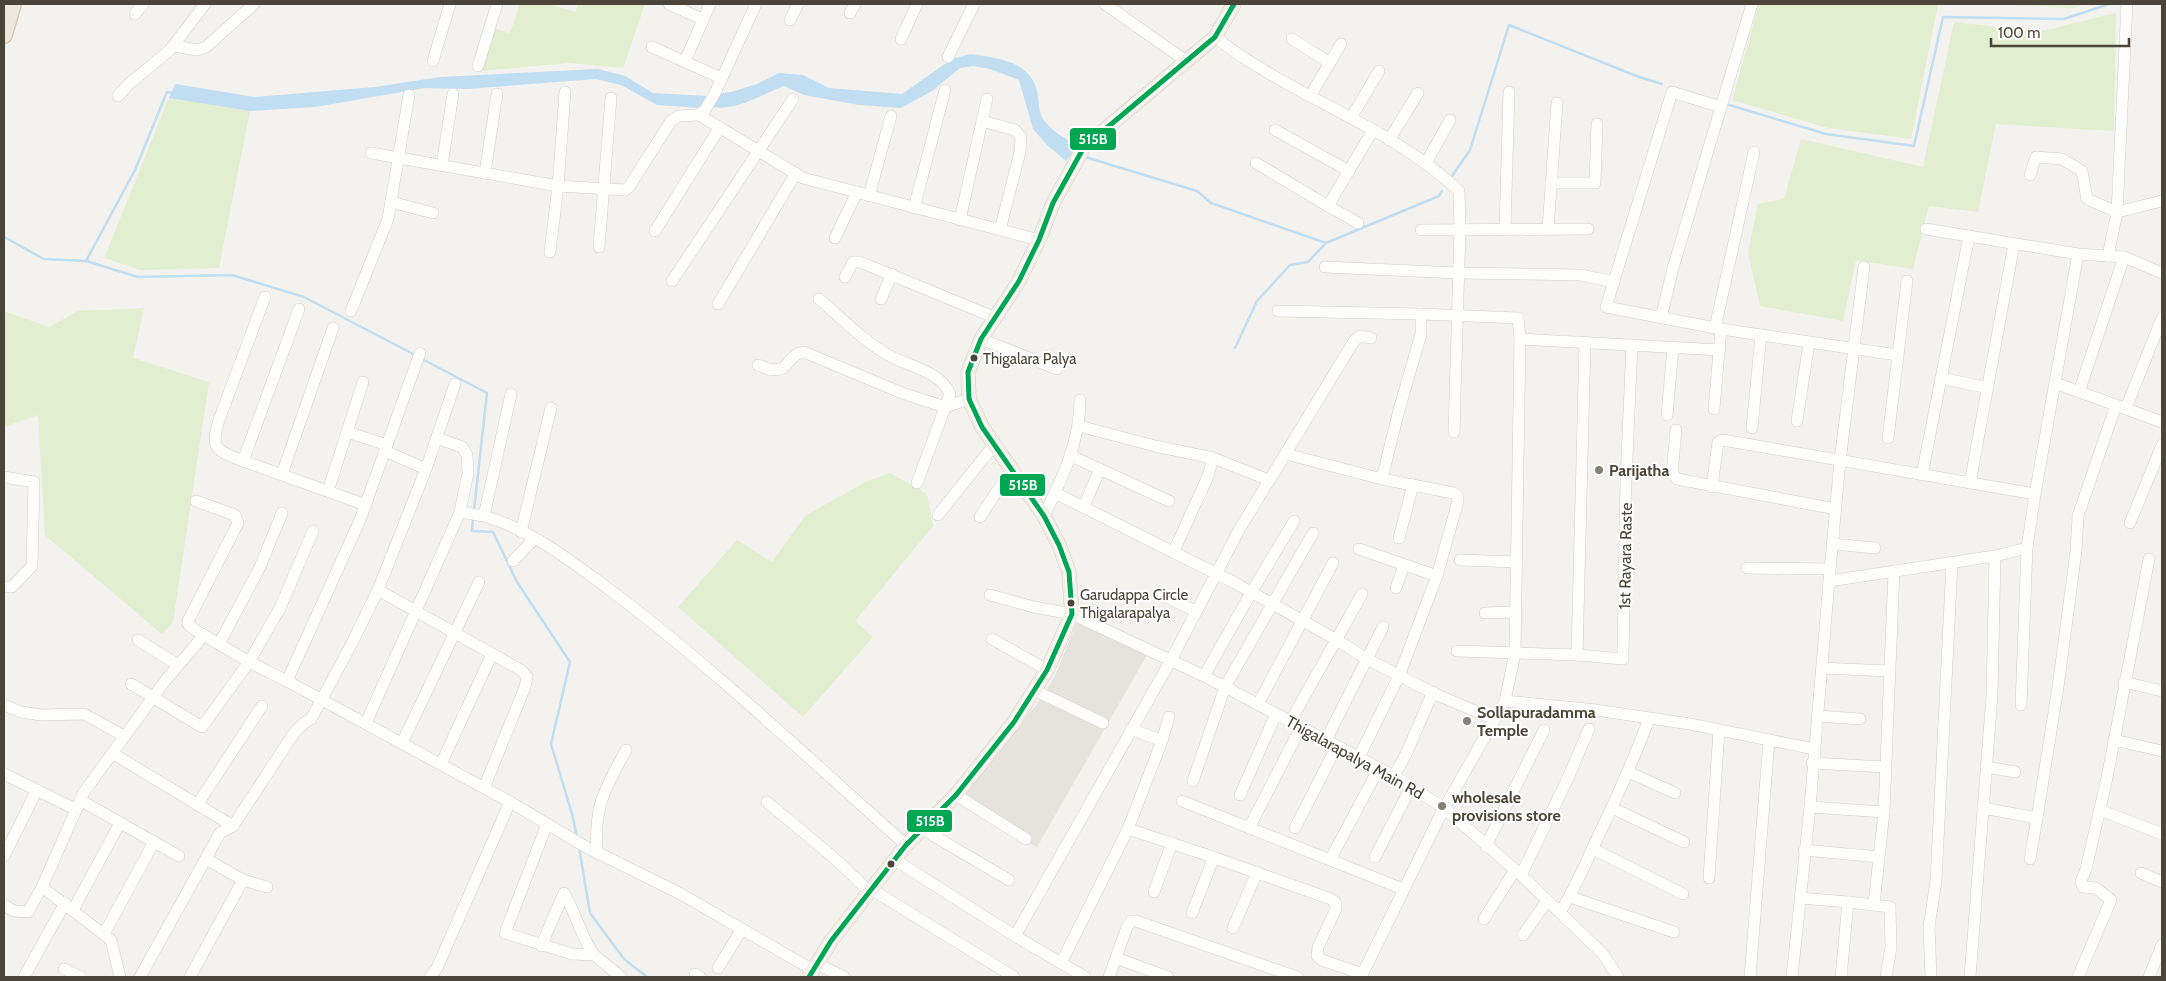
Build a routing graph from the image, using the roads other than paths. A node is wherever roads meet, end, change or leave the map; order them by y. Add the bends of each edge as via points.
1 (13, 4) edge
2 (143, 4) edge
3 (205, 4) edge
4 (254, 4) edge
5 (450, 4) edge
6 (497, 4) edge
7 (669, 4) edge
8 (710, 4) edge
9 (756, 4) edge
10 (798, 4) edge
11 (916, 4) edge
12 (974, 4) edge
13 (1105, 4) edge
14 (1234, 4) edge
15 (1752, 4) edge
16 (2138, 4) edge
17 (2127, 6) edge
18 (135, 14) dead end
19 (702, 19) junction
20 (790, 20) dead end
21 (4, 35) edge
22 (1215, 37) junction
23 (901, 39) dead end
24 (1292, 39) dead end
25 (1341, 44) dead end
26 (174, 46) junction
27 (652, 47) dead end
28 (948, 57) dead end
29 (433, 61) dead end
30 (685, 61) junction
31 (1186, 61) junction
32 (1330, 63) junction
33 (478, 66) dead end
34 (1379, 71) dead end
35 (721, 78) junction
36 (944, 90) dead end
37 (565, 92) dead end
38 (1508, 92) dead end
39 (1418, 93) dead end
40 (453, 94) dead end
41 (497, 94) dead end
42 (118, 96) dead end
43 (409, 96) dead end
44 (1310, 96) junction
45 (611, 98) dead end
46 (793, 99) dead end
47 (987, 99) dead end
48 (1557, 104) dead end
49 (1722, 107) junction
50 (702, 113) junction
51 (891, 116) dead end
52 (1351, 118) junction
53 (1450, 120) dead end
54 (982, 121) junction
55 (1597, 124) dead end
56 (720, 127) junction
57 (1275, 130) dead end
58 (1373, 130) junction
59 (1390, 140) junction
60 (758, 151) junction
61 (1754, 152) dead end
62 (370, 153) dead end
63 (397, 158) junction
64 (1256, 163) dead end
65 (1426, 163) junction
66 (442, 166) junction
67 (1349, 171) junction
68 (485, 173) junction
69 (796, 173) junction
70 (2030, 176) dead end
71 (1551, 183) junction
72 (558, 186) junction
73 (604, 188) junction
74 (857, 192) junction
75 (869, 196) junction
76 (2162, 201) edge
77 (391, 202) junction
78 (1328, 206) junction
79 (914, 208) junction
80 (2117, 212) junction
81 (433, 213) dead end
82 (960, 220) junction
83 (1358, 223) dead end
84 (1505, 228) junction
85 (1926, 228) dead end
86 (1460, 229) junction
87 (1548, 229) junction
88 (1588, 229) dead end
89 (1000, 230) junction
90 (1421, 230) dead end
91 (655, 231) dead end
92 (1969, 236) junction
93 (835, 238) dead end
94 (1040, 240) junction
95 (2014, 244) junction
96 (599, 247) dead end
97 (550, 252) dead end
98 (2078, 254) junction
99 (2108, 256) junction
100 (2124, 257) junction
101 (1325, 267) dead end
102 (1864, 267) dead end
103 (2162, 272) edge
104 (1458, 273) junction
105 (892, 274) junction
106 (845, 277) dead end
107 (672, 281) dead end
108 (1907, 281) dead end
109 (1614, 282) junction
110 (265, 297) dead end
111 (819, 299) dead end
112 (881, 299) dead end
113 (718, 304) dead end
114 (299, 309) dead end
115 (350, 310) dead end
116 (1278, 311) dead end
117 (1421, 314) junction
118 (1458, 315) junction
119 (996, 318) junction
120 (1661, 318) junction
121 (2162, 318) edge
122 (333, 328) dead end
123 (1718, 329) junction
124 (1761, 335) junction
125 (1371, 338) dead end
126 (982, 339) junction
127 (1520, 339) junction
128 (1585, 342) junction
129 (1809, 343) junction
130 (1632, 345) junction
131 (1674, 348) junction
132 (1854, 349) junction
133 (1720, 350) junction
134 (1897, 355) junction
135 (418, 357) dead end
136 (758, 365) dead end
137 (1057, 369) dead end
138 (1941, 378) junction
139 (364, 382) dead end
140 (2055, 383) junction
141 (455, 384) dead end
142 (1988, 388) junction
143 (2079, 392) junction
144 (511, 394) dead end
145 (970, 399) junction
146 (1080, 400) dead end
147 (945, 407) junction
148 (2121, 407) junction
149 (551, 408) dead end
150 (1714, 409) dead end
151 (1667, 415) dead end
152 (1797, 421) dead end
153 (2162, 422) edge
154 (1079, 426) junction
155 (1752, 428) dead end
156 (1676, 430) dead end
157 (347, 432) junction
158 (1454, 432) dead end
159 (437, 438) junction
160 (1888, 438) dead end
161 (994, 445) junction
162 (2162, 445) edge
163 (386, 448) junction
164 (1286, 454) junction
165 (1071, 456) junction
166 (1213, 458) junction
167 (243, 461) junction
168 (1840, 461) junction
169 (426, 469) junction
170 (1100, 469) junction
171 (1012, 470) junction
172 (282, 474) junction
173 (1922, 475) junction
174 (4, 477) edge
175 (1382, 479) junction
176 (1269, 480) junction
177 (917, 483) dead end
178 (1970, 483) junction
179 (1413, 485) junction
180 (1712, 486) junction
181 (328, 492) junction
182 (1056, 493) junction
183 (2034, 494) junction
184 (196, 501) dead end
185 (1169, 501) dead end
186 (366, 505) junction
187 (1084, 506) junction
188 (1836, 510) junction
189 (282, 513) dead end
190 (473, 514) junction
191 (938, 515) dead end
192 (1044, 516) junction
193 (980, 517) dead end
194 (1294, 521) dead end
195 (2130, 523) dead end
196 (313, 531) dead end
197 (521, 532) junction
198 (1313, 533) dead end
199 (535, 538) junction
200 (1399, 538) dead end
201 (1833, 544) junction
202 (1875, 548) dead end
203 (2027, 548) junction
204 (1359, 549) dead end
205 (1174, 551) junction
206 (1995, 556) junction
207 (2149, 559) dead end
208 (1460, 560) dead end
209 (513, 561) dead end
210 (1516, 562) junction
211 (1952, 562) junction
212 (1333, 564) dead end
213 (1404, 565) junction
214 (1747, 568) dead end
215 (1830, 569) junction
216 (1894, 572) junction
217 (1215, 573) junction
218 (1438, 576) junction
219 (480, 582) dead end
220 (1829, 582) junction
221 (4, 587) edge
222 (1396, 588) dead end
223 (378, 590) junction
224 (1251, 592) junction
225 (1161, 594) dead end
226 (1362, 594) dead end
227 (990, 595) dead end
228 (1273, 604) junction
229 (417, 612) junction
230 (1196, 612) junction
231 (1515, 612) junction
232 (1484, 613) dead end
233 (1072, 614) junction
234 (1302, 621) junction
235 (1383, 627) dead end
236 (454, 634) junction
237 (204, 635) junction
238 (992, 639) dead end
239 (138, 640) dead end
240 (1337, 640) junction
241 (219, 644) junction
242 (1457, 651) dead end
243 (1515, 653) junction
244 (492, 654) junction
245 (1577, 655) junction
246 (1171, 660) junction
247 (1368, 660) junction
248 (249, 662) junction
249 (178, 665) junction
250 (1822, 668) junction
251 (1047, 670) junction
252 (1889, 671) junction
253 (1204, 676) junction
254 (1399, 676) junction
255 (287, 681) junction
256 (2124, 682) junction
257 (131, 684) dead end
258 (1225, 687) junction
259 (1034, 690) junction
260 (2162, 691) edge
261 (1433, 692) junction
262 (153, 697) junction
263 (323, 700) junction
264 (1505, 701) junction
265 (1258, 704) junction
266 (4, 705) edge
267 (2021, 705) dead end
268 (262, 706) dead end
269 (1276, 714) junction
270 (1817, 716) junction
271 (1169, 717) dead end
272 (1494, 719) junction
273 (1649, 719) junction
274 (1860, 720) dead end
275 (1290, 722) junction
276 (366, 723) junction
277 (1103, 723) dead end
278 (1301, 727) junction
279 (1131, 729) junction
280 (1589, 729) dead end
281 (1544, 730) dead end
282 (1719, 730) junction
283 (124, 736) junction
284 (1326, 740) junction
285 (1769, 740) junction
286 (2114, 740) junction
287 (1162, 741) junction
288 (402, 743) junction
289 (1337, 746) junction
290 (1814, 749) junction
291 (626, 750) dead end
292 (2162, 751) edge
293 (112, 753) junction
294 (1359, 757) junction
295 (1812, 763) junction
296 (441, 764) junction
297 (1885, 767) junction
298 (1986, 767) junction
299 (1379, 768) junction
300 (1628, 772) junction
301 (2015, 772) dead end
302 (4, 775) edge
303 (1394, 776) junction
304 (1193, 781) dead end
305 (1411, 787) junction
306 (484, 788) junction
307 (37, 790) junction
308 (1675, 793) dead end
309 (956, 795) junction
310 (1240, 796) dead end
311 (1182, 801) dead end
312 (510, 802) junction
313 (767, 802) dead end
314 (78, 805) junction
315 (198, 805) junction
316 (1810, 806) junction
317 (1444, 808) junction
318 (1612, 808) junction
319 (1982, 808) junction
320 (2100, 810) junction
321 (1884, 812) junction
322 (2037, 818) junction
323 (120, 823) junction
324 (547, 824) junction
325 (233, 826) junction
326 (1249, 828) junction
327 (1295, 828) dead end
328 (922, 829) junction
329 (1128, 829) junction
330 (2162, 834) edge
331 (1026, 839) dead end
332 (154, 842) junction
333 (1684, 842) dead end
334 (1172, 843) junction
335 (906, 845) junction
336 (1486, 846) junction
337 (1592, 849) junction
338 (1804, 850) junction
339 (597, 853) junction
340 (4, 856) edge
341 (179, 856) dead end
342 (1214, 857) junction
343 (1376, 857) dead end
344 (1879, 857) junction
345 (206, 859) junction
346 (2030, 859) dead end
347 (895, 860) junction
348 (1330, 860) junction
349 (1257, 872) junction
350 (1518, 873) junction
351 (2141, 873) dead end
352 (1708, 878) dead end
353 (243, 880) junction
354 (1009, 880) dead end
355 (2162, 882) edge
356 (42, 887) junction
357 (266, 887) dead end
358 (1403, 888) junction
359 (870, 890) junction
360 (1154, 892) dead end
361 (1683, 894) dead end
362 (1570, 897) junction
363 (1800, 898) junction
364 (1547, 901) junction
365 (1848, 902) junction
366 (1874, 904) junction
367 (69, 907) junction
368 (5, 909) edge
369 (1560, 912) junction
370 (1192, 913) dead end
371 (1484, 919) dead end
372 (1233, 928) dead end
373 (742, 929) junction
374 (1674, 932) dead end
375 (104, 934) junction
376 (1015, 936) junction
377 (1523, 936) dead end
378 (2162, 945) edge
379 (541, 946) junction
380 (594, 955) junction
381 (1116, 958) junction
382 (1061, 963) junction
383 (718, 968) dead end
384 (64, 969) dead end
385 (813, 970) edge
386 (1362, 976) edge
387 (24, 977) edge
388 (80, 977) edge
389 (120, 977) edge
390 (140, 977) edge
391 (190, 977) edge
392 (430, 977) edge
393 (621, 977) edge
394 (844, 977) edge
395 (1014, 977) edge
396 (1085, 977) edge
397 (1109, 977) edge
398 (1168, 977) edge
399 (1297, 977) edge
400 (1618, 977) edge
401 (1750, 977) edge
402 (1792, 977) edge
403 (1841, 977) edge
404 (1886, 977) edge
405 (1931, 977) edge
406 (1970, 977) edge
407 (2078, 977) edge
408 (2149, 977) edge

1 - 21 highway
2 - 18 street
3 - 26 street
4 - 26 street via 206,47 197,50
5 - 29 street
6 - 33 street
7 - 19 street
8 - 19 street
9 - 35 street
10 - 20 street
11 - 23 street
12 - 28 street
13 - 31 street
14 - 22 main road
15 - 49 street
16 - 17 street
17 - 80 street
19 - 30 street
22 - 31 main road
22 - 44 street via 1249,62
24 - 32 street
25 - 32 street
26 - 42 street
27 - 30 street
30 - 35 street
31 - 94 main road via 1084,146 1054,203
32 - 44 street
34 - 52 street
35 - 50 street
36 - 79 street
37 - 72 street
38 - 84 street
39 - 59 street
40 - 66 street
41 - 68 street
43 - 63 street
44 - 52 street
45 - 73 street
46 - 60 street
47 - 54 street
48 - 71 street
49 - 109 street via 1672,92
49 - 120 street
50 - 56 street
50 - 73 street via 679,116 671,121 629,187 625,190
51 - 75 street
52 - 58 street
53 - 65 street
54 - 82 street
54 - 89 street via 1015,130 1021,136 1020,152
55 - 71 street via 1595,183
56 - 60 street
56 - 91 street
57 - 67 street
58 - 59 street
58 - 67 street
59 - 65 street
60 - 69 street
60 - 107 street
61 - 123 street
62 - 63 street
63 - 66 street
63 - 77 street
64 - 78 street
65 - 86 street via 1459,191
66 - 68 street
67 - 78 street
68 - 72 street
69 - 74 street
69 - 113 street
70 - 80 street via 2036,158 2062,159 2082,171 2087,199
71 - 87 street
72 - 73 street
72 - 97 street
73 - 96 street
74 - 75 street
74 - 93 street
75 - 79 street
76 - 80 street
77 - 81 street
77 - 115 street via 388,219
78 - 83 street
79 - 82 street
80 - 99 street
82 - 89 street
84 - 86 street
84 - 87 street
85 - 92 street
86 - 90 street
86 - 104 street
87 - 88 street
89 - 94 street
92 - 95 street
92 - 138 street
94 - 119 main road
95 - 98 street
95 - 142 street
98 - 99 street
98 - 140 street
99 - 100 street
100 - 103 street
100 - 143 street
101 - 104 street
102 - 132 street
104 - 109 street via 1582,275
104 - 118 street
105 - 106 street via 856,261
105 - 112 street
105 - 119 street
108 - 134 street
109 - 120 street via 1606,307
110 - 167 street via 213,438 216,447
111 - 147 street via 868,342 893,358 936,376 950,394
114 - 167 street
116 - 117 street
117 - 118 street
117 - 175 street via 1421,334
118 - 127 street via 1518,318
118 - 158 street
119 - 126 main road
120 - 123 street
121 - 148 street
122 - 172 street
123 - 124 street
123 - 133 street
124 - 129 street
124 - 155 street
125 - 164 street via 1360,336 1354,341
126 - 137 street
126 - 145 main road via 968,372
127 - 128 street
127 - 210 street
128 - 130 street
128 - 245 street
129 - 132 street
129 - 152 street
130 - 131 street
130 - 245 street, 1st Rayara Raste via 1623,659
131 - 133 street
131 - 151 street
132 - 134 street
132 - 168 street
133 - 150 street
134 - 160 street
135 - 163 street
136 - 147 street via 770,370 782,369 791,357 804,352 902,393
138 - 142 street
138 - 173 street
139 - 157 street
140 - 143 street
140 - 183 street
141 - 159 street
142 - 178 street
143 - 148 street
144 - 190 street
145 - 147 street
145 - 161 main road
146 - 154 street
147 - 177 street
148 - 153 street
148 - 322 street via 2078,516 2058,687
149 - 197 street
154 - 165 street
154 - 166 street
156 - 180 street via 1672,473 1677,479
157 - 163 street
157 - 181 street
159 - 169 street
159 - 190 street via 462,447 467,455
161 - 171 main road
161 - 191 street
162 - 195 street
163 - 169 street
163 - 186 street
164 - 175 street
164 - 176 street
165 - 170 street
165 - 182 street
166 - 176 street
166 - 205 street
167 - 172 street
168 - 173 street
168 - 180 street via 1723,440 1718,442
168 - 188 street
169 - 223 street
170 - 185 street
170 - 187 street
171 - 192 main road
171 - 193 street
172 - 181 street
173 - 178 street
174 - 221 street via 34,482 32,566 12,587
175 - 179 street
176 - 217 street
178 - 183 street
179 - 200 street
179 - 218 street via 1457,495
180 - 188 street
181 - 186 street
182 - 187 street
182 - 192 street
183 - 203 street
184 - 237 street via 235,515 238,523 188,621 190,627
186 - 255 street
187 - 205 street
188 - 201 street
189 - 241 street via 260,567
190 - 197 street
190 - 229 street
192 - 233 main road via 1060,545 1069,572
194 - 224 street
196 - 248 street via 280,608
197 - 199 street
198 - 228 street
199 - 209 street
199 - 335 street via 548,544 647,618
201 - 202 street
201 - 215 street
203 - 206 street
203 - 267 street
204 - 213 street
205 - 217 street
206 - 211 street
206 - 298 street via 1994,649
207 - 256 street
208 - 210 street
210 - 231 street
211 - 216 street
211 - 405 street via 1936,881 1929,927
212 - 234 street
213 - 218 street
213 - 222 street
214 - 215 street
215 - 220 street
216 - 220 street
216 - 252 street
217 - 224 street
217 - 230 street
218 - 254 street
219 - 236 street
220 - 250 street
223 - 229 street
223 - 263 street
224 - 228 street
224 - 253 street
225 - 230 street
226 - 240 street
227 - 233 street, Thigalarapalya Main Rd
228 - 234 street
228 - 258 street
229 - 236 street
229 - 276 street
230 - 246 street
231 - 232 street
231 - 243 street
233 - 246 street, Thigalarapalya Main Rd
233 - 251 main road
234 - 240 street
234 - 265 street
235 - 247 street
236 - 244 street
236 - 288 street
237 - 241 street
237 - 249 street
238 - 251 street
239 - 249 street
240 - 247 street
240 - 275 street
241 - 248 street
242 - 243 street, 1st Rayara Raste
243 - 245 street, 1st Rayara Raste
243 - 264 street
244 - 296 street
244 - 306 street via 521,670 527,677
246 - 253 street, Thigalarapalya Main Rd
246 - 279 street
247 - 254 street
247 - 284 street
248 - 255 street
248 - 262 street via 202,727
249 - 262 street
250 - 252 street
250 - 270 street
251 - 259 main road
252 - 297 street
253 - 258 street, Thigalarapalya Main Rd
254 - 261 street
254 - 294 street
255 - 263 street
256 - 260 street
256 - 286 street
257 - 262 street
258 - 265 street, Thigalarapalya Main Rd
258 - 304 street
259 - 277 street
259 - 309 main road via 1014,722
261 - 272 street
261 - 303 street
262 - 283 street
263 - 276 street
263 - 325 street via 311,719 294,733
264 - 272 street
264 - 273 street
265 - 269 street, Thigalarapalya Main Rd
266 - 283 street via 41,715 84,714
268 - 315 street
269 - 275 street, Thigalarapalya Main Rd
269 - 310 street
270 - 274 street
270 - 290 street
271 - 287 street
272 - 317 street
273 - 282 street
273 - 300 street
275 - 278 street, Thigalarapalya Main Rd
276 - 288 street
278 - 284 street, Thigalarapalya Main Rd
278 - 326 street
279 - 287 street
279 - 376 street
280 - 350 street via 1568,778
281 - 336 street
282 - 285 street
282 - 352 street
283 - 293 street
284 - 289 street, Thigalarapalya Main Rd
285 - 290 street
285 - 401 street
286 - 292 street
286 - 320 street
287 - 329 street
288 - 296 street
289 - 294 street, Thigalarapalya Main Rd
289 - 327 street
290 - 295 street
291 - 339 street via 599,805
293 - 314 street
293 - 315 street
294 - 299 street, Thigalarapalya Main Rd
295 - 297 street
295 - 316 street
296 - 306 street
297 - 321 street
298 - 301 street
298 - 319 street
299 - 303 street, Thigalarapalya Main Rd
299 - 348 street
300 - 308 street
300 - 318 street
302 - 307 street
303 - 305 street, Thigalarapalya Main Rd
305 - 317 street, Thigalarapalya Main Rd
305 - 343 street
306 - 312 street
307 - 314 street
307 - 340 street
309 - 328 main road
309 - 331 street
311 - 326 street
312 - 324 street
312 - 392 street via 437,968
313 - 359 street
314 - 323 street
314 - 356 street
315 - 325 street
316 - 321 street
316 - 338 street
317 - 336 street, Thigalarapalya Main Rd
317 - 358 street
318 - 333 street
318 - 337 street
319 - 322 street
319 - 406 street
320 - 330 street
320 - 407 street via 2081,881 2083,887 2096,888 2111,900
321 - 344 street
322 - 346 street
323 - 332 street
323 - 367 street
324 - 339 street
324 - 379 street via 505,933
325 - 345 street via 220,833
326 - 348 street
328 - 335 main road
328 - 354 street
329 - 334 street
329 - 382 street
332 - 341 street
332 - 375 street
334 - 342 street
334 - 360 street
335 - 347 main road
336 - 350 street, Thigalarapalya Main Rd
337 - 361 street
337 - 362 street
338 - 344 street
338 - 363 street
339 - 373 street via 679,892
342 - 349 street
342 - 370 street
344 - 366 street
345 - 353 street
345 - 390 street
347 - 359 main road
347 - 376 street
348 - 358 street
349 - 372 street
349 - 386 street via 1336,903 1317,956
350 - 364 street, Thigalarapalya Main Rd
350 - 371 street
351 - 355 street
353 - 357 street
353 - 391 street
356 - 367 street
356 - 368 street via 28,912
358 - 386 street
359 - 385 main road via 831,940
359 - 395 street
362 - 369 street
362 - 374 street
363 - 365 street
363 - 402 street
364 - 369 street, Thigalarapalya Main Rd
364 - 377 street
365 - 366 street
365 - 403 street
366 - 404 street via 1890,907 1891,947
367 - 375 street
367 - 387 street
369 - 400 street, Thigalarapalya Main Rd via 1603,954
373 - 383 street
373 - 385 street
375 - 389 street via 110,940
376 - 382 street
378 - 408 street
379 - 380 street via 572,954
379 - 380 street via 564,893
380 - 393 street
381 - 397 street
381 - 398 street
381 - 399 street via 1130,921 1136,921
382 - 396 street
384 - 388 street
385 - 394 street

